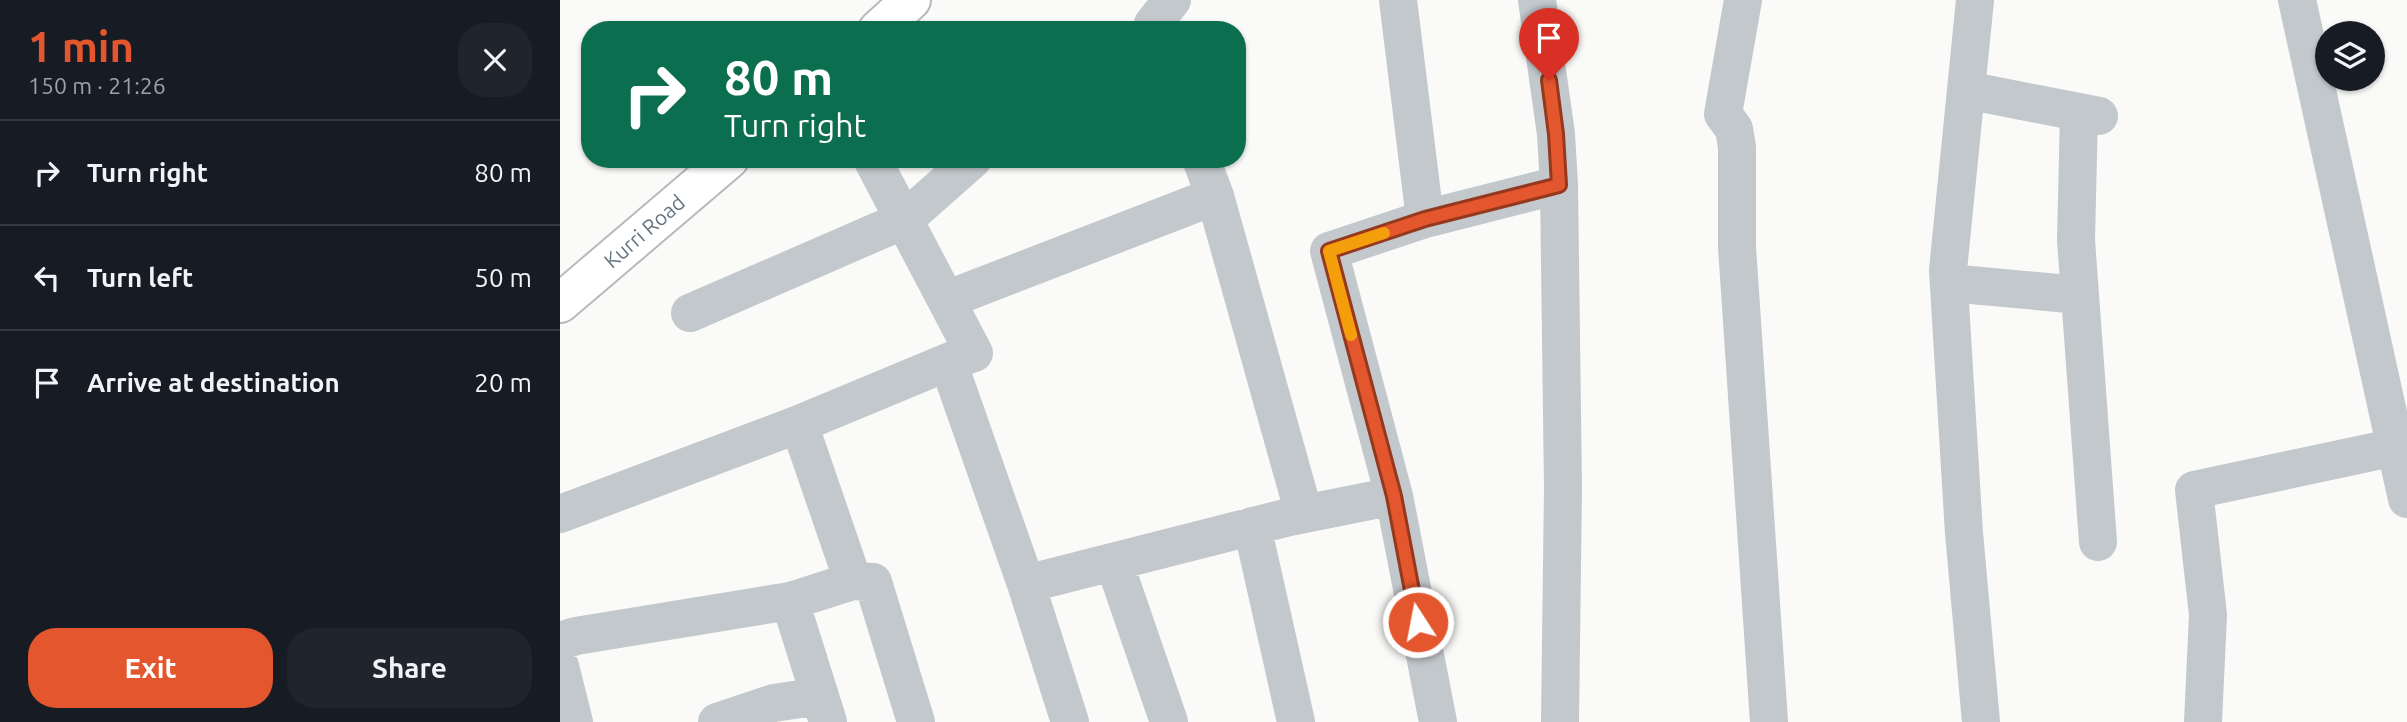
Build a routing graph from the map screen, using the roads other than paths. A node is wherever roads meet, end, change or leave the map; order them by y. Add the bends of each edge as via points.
1 (911, 0) edge
2 (1172, 0) edge
3 (1398, 0) edge
4 (1537, 0) edge
5 (1743, 0) edge
6 (1975, 0) edge
7 (2297, 0) edge
8 (888, 21) edge
9 (1155, 21) edge
10 (1966, 90) junction
11 (718, 168) edge
12 (877, 168) edge
13 (963, 168) edge
14 (1205, 168) edge
15 (1559, 185) junction
16 (1215, 196) junction
17 (1425, 219) junction
18 (904, 220) junction
19 (1949, 283) junction
20 (2080, 295) junction
21 (946, 300) junction
22 (560, 303) edge
23 (690, 313) dead end
24 (948, 362) junction
25 (799, 424) junction
26 (2396, 447) junction
27 (1394, 496) junction
28 (2407, 499) edge
29 (560, 514) edge
30 (1304, 514) junction
31 (1252, 526) junction
32 (2098, 542) dead end
33 (1114, 562) junction
34 (853, 581) junction
35 (1026, 584) junction
36 (790, 601) junction
37 (560, 641) edge
38 (560, 666) edge
39 (824, 709) edge
40 (574, 722) edge
41 (717, 722) edge
42 (916, 722) edge
43 (1070, 722) edge
44 (1169, 722) edge
45 (1296, 722) edge
46 (1438, 722) edge
47 (1560, 722) edge
48 (1769, 722) edge
49 (1981, 722) edge
50 (2203, 722) edge

1 - 8 main road
2 - 9 street
3 - 17 street
4 - 15 street
5 - 48 street via 1723,114 1734,129 1737,147 1737,247
6 - 10 street
7 - 26 street
10 - 19 street
10 - 20 street via 2089,114 2076,240
11 - 22 main road, Kurri Road
12 - 18 street
13 - 18 street
14 - 16 street
15 - 17 street
15 - 47 street
16 - 21 street
16 - 30 street
17 - 27 street via 1329,251
18 - 21 street
18 - 23 street
19 - 20 street
19 - 49 street
20 - 32 street
21 - 24 street via 974,353
24 - 25 street
24 - 35 street
25 - 29 street
25 - 34 street
26 - 28 street
26 - 50 street via 2194,489 2208,615
27 - 30 street
27 - 46 street
30 - 31 street
31 - 33 street
31 - 45 street
33 - 35 street
33 - 44 street
34 - 36 street
34 - 42 street via 873,582
35 - 43 street
36 - 37 street
36 - 39 street
38 - 40 street
39 - 41 street via 775,703

